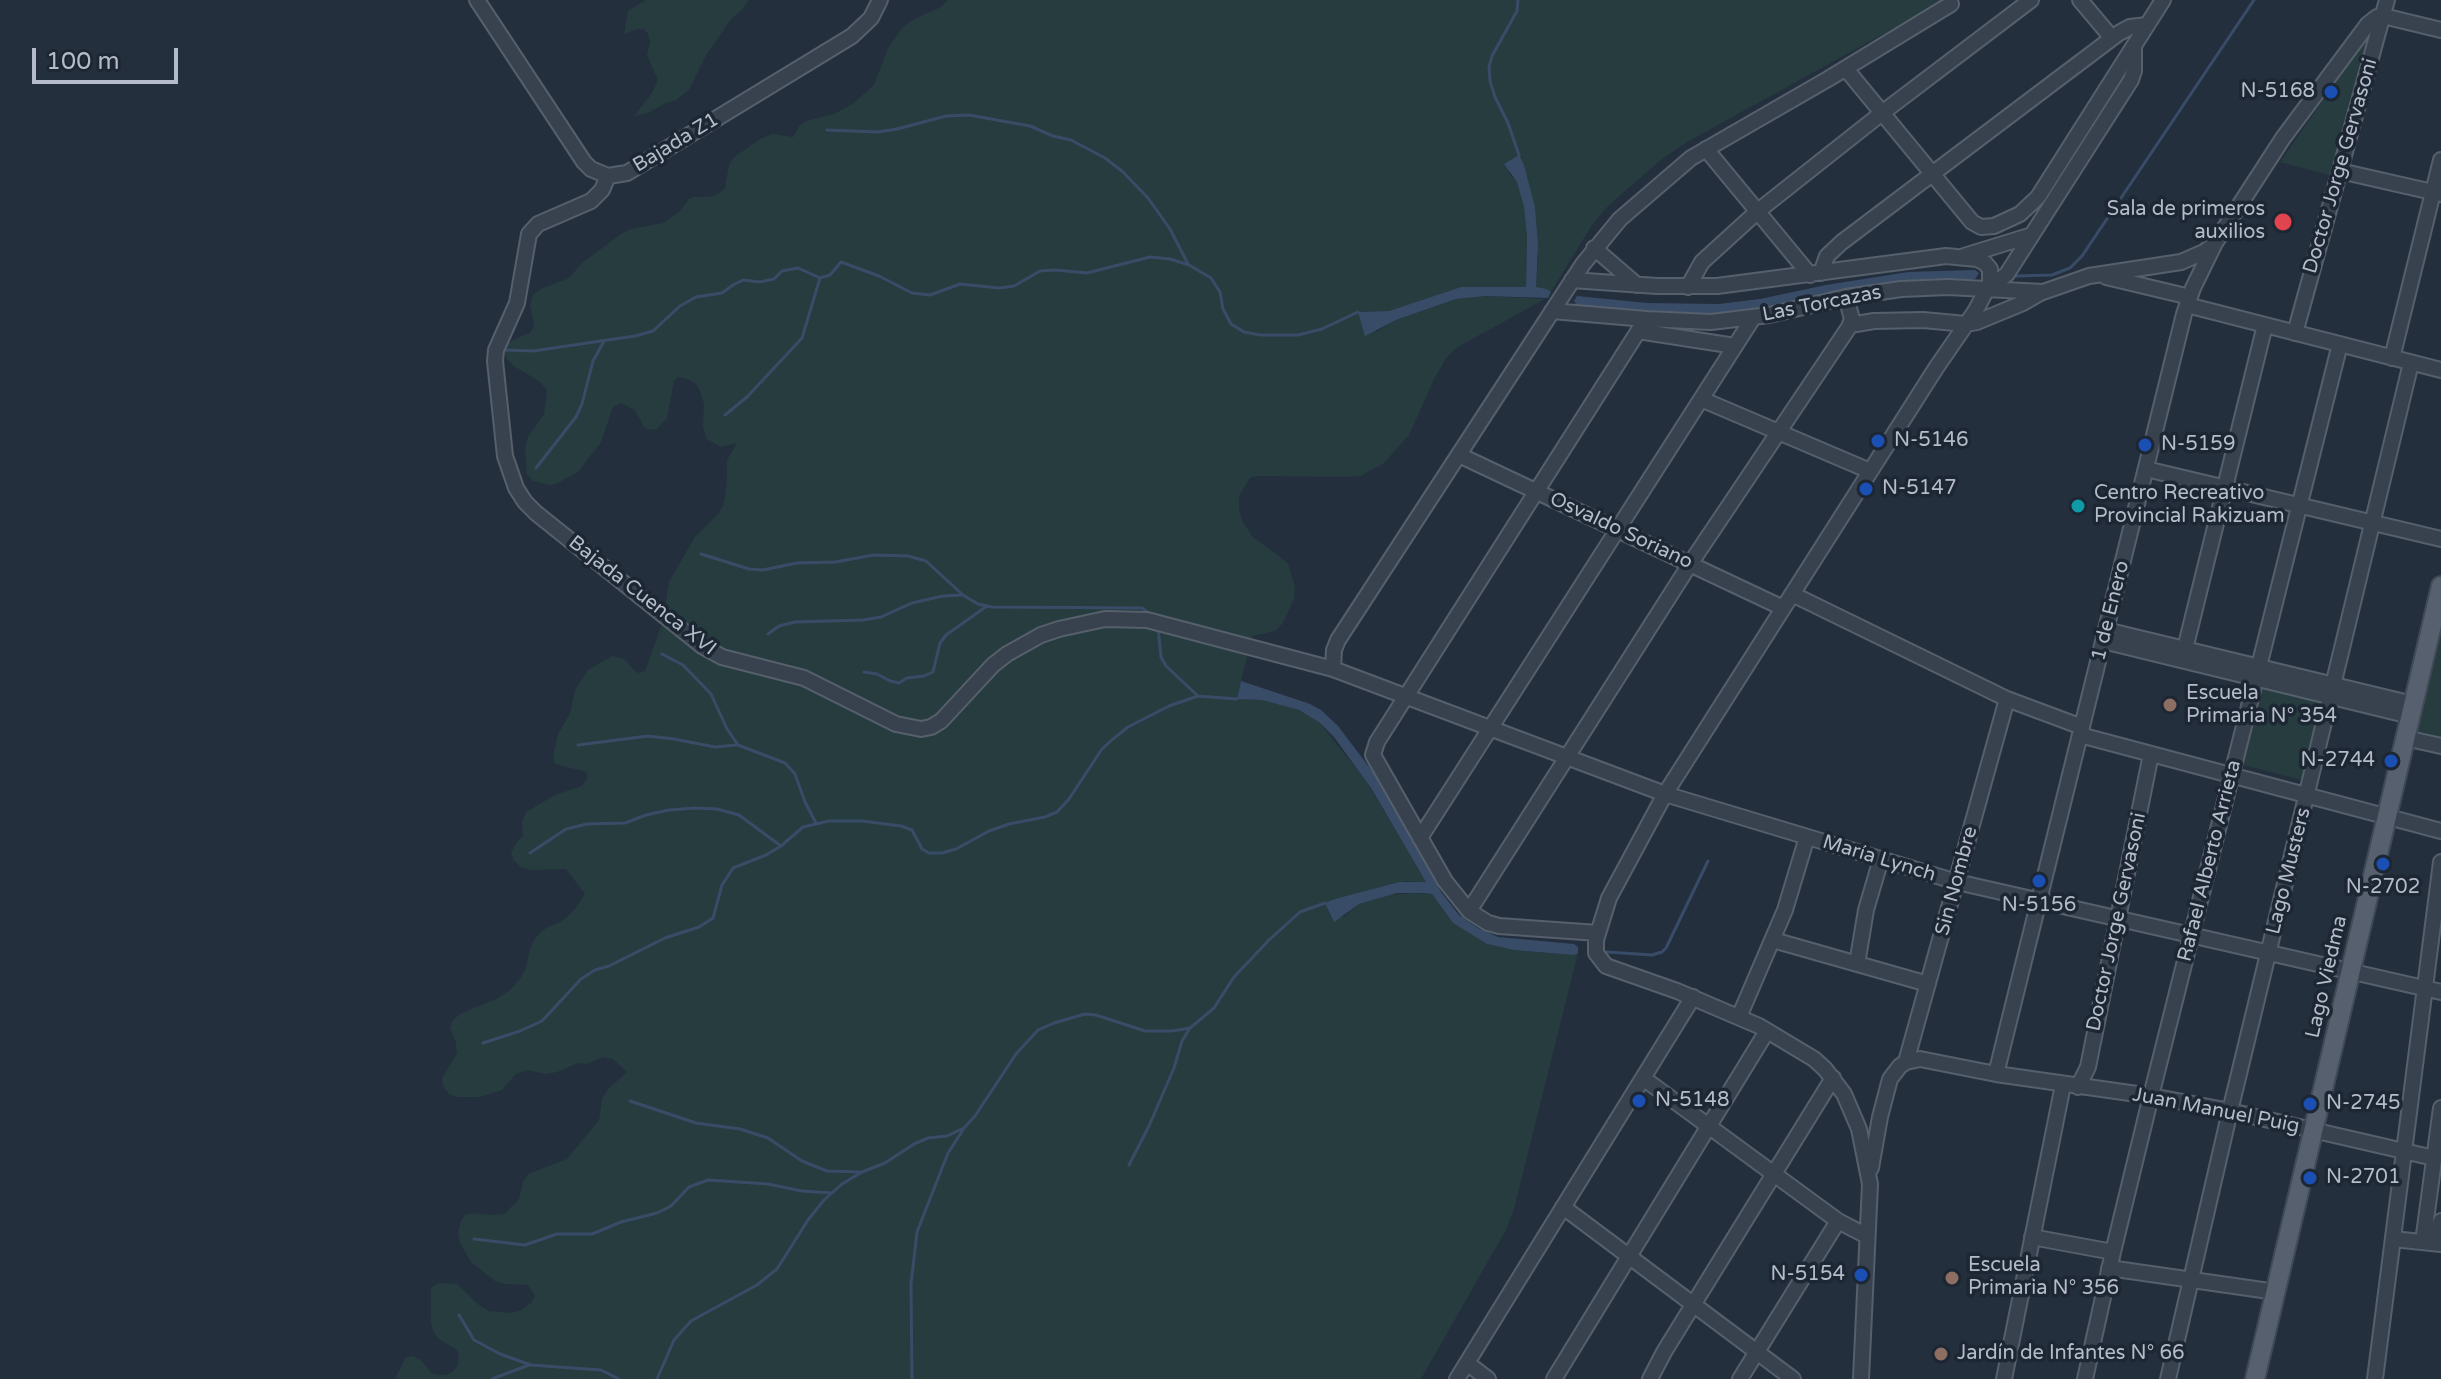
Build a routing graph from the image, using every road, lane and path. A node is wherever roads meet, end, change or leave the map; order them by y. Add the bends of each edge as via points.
1 (477, 0) edge
2 (880, 0) edge
3 (2031, 0) edge
4 (2080, 0) edge
5 (2163, 0) edge
6 (2387, 0) edge
7 (1951, 4) dead end
8 (2383, 16) junction
9 (2147, 25) junction
10 (2441, 30) edge
11 (2116, 36) junction
12 (2134, 47) junction
13 (1846, 69) junction
14 (1882, 113) junction
15 (1706, 149) junction
16 (2441, 160) edge
17 (2340, 171) junction
18 (1933, 174) junction
19 (608, 176) junction
20 (2437, 194) edge
21 (1758, 211) junction
22 (2032, 235) junction
23 (2215, 243) junction
24 (1594, 248) junction
25 (1961, 256) junction
26 (1816, 274) junction
27 (2089, 276) junction
28 (1572, 280) junction
29 (1637, 285) junction
30 (1688, 287) junction
31 (1987, 289) junction
32 (2043, 292) junction
33 (1846, 297) junction
34 (2188, 301) junction
35 (1552, 311) junction
36 (1753, 318) junction
37 (1966, 324) junction
38 (1642, 325) junction
39 (1850, 325) junction
40 (2265, 325) junction
41 (2295, 333) junction
42 (2340, 344) junction
43 (1735, 346) junction
44 (2392, 358) junction
45 (2411, 363) junction
46 (2441, 370) edge
47 (1701, 399) junction
48 (1779, 432) junction
49 (1459, 455) junction
50 (2146, 469) junction
51 (1870, 471) junction
52 (2224, 487) junction
53 (1537, 492) junction
54 (2300, 505) junction
55 (2372, 523) junction
56 (1617, 530) junction
57 (2441, 539) edge
58 (1690, 564) junction
59 (2441, 586) edge
60 (1792, 594) junction
61 (1783, 608) junction
62 (2104, 636) junction
63 (2185, 649) junction
64 (1333, 669) junction
65 (2258, 673) junction
66 (2332, 691) junction
67 (1406, 697) junction
68 (2007, 699) junction
69 (2412, 710) junction
70 (1490, 728) junction
71 (2081, 731) junction
72 (2405, 738) junction
73 (2441, 746) edge
74 (2151, 754) junction
75 (1567, 757) junction
76 (2232, 776) junction
77 (1665, 794) junction
78 (2307, 795) junction
79 (2387, 817) junction
80 (2441, 831) edge
81 (1807, 837) junction
82 (1420, 838) junction
83 (1881, 859) junction
84 (2441, 862) edge
85 (1957, 882) junction
86 (2039, 901) junction
87 (1469, 911) junction
88 (2118, 919) junction
89 (1598, 933) junction
90 (2192, 935) junction
91 (1773, 940) junction
92 (2269, 953) junction
93 (1857, 964) junction
94 (2351, 971) junction
95 (1928, 984) junction
96 (2425, 988) junction
97 (2441, 992) edge
98 (1693, 997) junction
99 (1739, 1017) junction
100 (1767, 1031) junction
101 (1906, 1062) junction
102 (1996, 1074) junction
103 (1643, 1078) junction
104 (1833, 1078) junction
105 (2070, 1086) junction
106 (2151, 1096) junction
107 (2441, 1108) edge
108 (2230, 1111) junction
109 (1709, 1126) junction
110 (2313, 1131) junction
111 (2403, 1151) junction
112 (2434, 1158) junction
113 (1774, 1174) junction
114 (1870, 1184) junction
115 (1563, 1207) junction
116 (1838, 1221) junction
117 (2441, 1221) edge
118 (1867, 1236) junction
119 (2032, 1237) junction
120 (2393, 1239) junction
121 (2432, 1243) edge
122 (2113, 1252) junction
123 (1629, 1256) junction
124 (2109, 1268) junction
125 (2190, 1279) junction
126 (2276, 1292) junction
127 (1693, 1305) junction
128 (1757, 1352) junction
129 (1467, 1363) junction
130 (1457, 1379) edge
131 (1488, 1379) edge
132 (1554, 1379) edge
133 (1650, 1379) edge
134 (1740, 1379) edge
135 (1793, 1379) edge
136 (1861, 1379) edge
137 (2004, 1379) edge
138 (2085, 1379) edge
139 (2168, 1379) edge
140 (2255, 1379) edge
141 (2375, 1379) edge

1 - 19 street, Bajada Z1 via 584,162
2 - 19 street, Bajada Z1 via 852,36 627,173
3 - 14 street
4 - 11 street
5 - 9 street
6 - 8 street, Doctor Jorge Gervasoni
7 - 13 street
8 - 10 street
8 - 17 street, Doctor Jorge Gervasoni
8 - 23 street, 1 de Enero via 2368,24 2283,138
9 - 11 street
9 - 12 street
11 - 12 street via 2129,37
11 - 18 street
12 - 18 street via 2045,188 2020,214 1994,226 1976,225
12 - 22 street via 2131,80
13 - 14 street
13 - 15 street
14 - 18 street
14 - 21 street
15 - 21 street
15 - 24 street via 1636,203
16 - 20 street
17 - 20 street
17 - 41 street, Doctor Jorge Gervasoni
18 - 26 street via 1836,247
19 - 64 street, Bajada Cuenca XVI via 591,201 538,224 529,234 517,303 496,350 505,456 516,488 536,513 702,646 739,663 804,678 896,724 921,729 941,721 993,665 1024,644 1059,629 1105,619 1147,620
20 - 44 street
21 - 26 street
21 - 30 street via 1702,262
22 - 25 street
22 - 31 street via 2007,274
23 - 27 street, Las Torcazas via 2181,262
23 - 34 street, 1 de Enero
24 - 28 street
24 - 29 street
25 - 26 street
25 - 31 street via 1988,265
26 - 30 street
27 - 32 street, Las Torcazas
27 - 34 street, Las Torcazas
28 - 29 street
28 - 35 street
29 - 30 street
31 - 32 street, Las Torcazas
31 - 33 street, Las Torcazas via 1924,287
31 - 37 street
32 - 37 street
33 - 36 street, Las Torcazas
33 - 39 street
34 - 40 street, Las Torcazas
34 - 50 street, 1 de Enero
35 - 38 street, Las Torcazas
35 - 49 street
36 - 38 street, Las Torcazas
36 - 43 street
37 - 39 street via 1923,320
37 - 51 street
38 - 43 street
38 - 53 street
39 - 48 street
40 - 41 street, Las Torcazas
40 - 52 street
41 - 42 street, Las Torcazas
42 - 44 street, Las Torcazas
42 - 54 street, Rafael Alberto Arrieta
43 - 47 street
44 - 45 street, Las Torcazas
45 - 46 street, Las Torcazas
45 - 55 street, Lago Musters
47 - 48 street
47 - 56 street
48 - 51 street
48 - 58 street
49 - 53 street, Osvaldo Soriano
49 - 64 street via 1338,640
50 - 52 street
50 - 62 street, 1 de Enero
51 - 60 street
52 - 54 street
52 - 63 street
53 - 56 street, Osvaldo Soriano
53 - 67 street
54 - 55 street
54 - 65 street, Rafael Alberto Arrieta
55 - 57 street
55 - 66 street, Lago Musters
56 - 58 street, Osvaldo Soriano
56 - 70 street
58 - 61 street, Osvaldo Soriano
58 - 75 street
59 - 69 main road, Lago Viedma
60 - 61 street
60 - 68 street
61 - 77 street
62 - 63 street
62 - 65 street
62 - 71 street, 1 de Enero
63 - 65 street
64 - 67 street, María Lynch
65 - 66 street
65 - 76 street, Rafael Alberto Arrieta
66 - 69 street
66 - 78 street, Lago Musters
67 - 70 street, María Lynch
67 - 82 street via 1373,755
68 - 71 street
68 - 85 street, Sin Nombre
69 - 72 main road, Lago Viedma
70 - 75 street, María Lynch
70 - 82 street
71 - 74 street
71 - 86 street, 1 de Enero
72 - 73 street
72 - 79 main road, Lago Viedma
74 - 76 street
74 - 88 street, Doctor Jorge Gervasoni
75 - 77 street, María Lynch
75 - 87 street
76 - 78 street
76 - 90 street, Rafael Alberto Arrieta
77 - 81 street, María Lynch
77 - 89 street via 1609,898
78 - 79 street
78 - 92 street, Lago Musters
79 - 80 street
79 - 94 main road, Lago Viedma
81 - 83 street, María Lynch
81 - 91 street
82 - 87 street
83 - 85 street, María Lynch
83 - 93 street
84 - 96 street
85 - 86 street, María Lynch
85 - 95 street, Sin Nombre
86 - 88 street, María Lynch
86 - 102 street, 1 de Enero
87 - 89 street via 1499,926
88 - 90 street, María Lynch
88 - 105 street, Doctor Jorge Gervasoni via 2088,1067
89 - 98 street via 1596,953 1606,966
90 - 92 street, María Lynch
90 - 106 street, Rafael Alberto Arrieta
91 - 93 street
91 - 99 street
92 - 94 street, María Lynch
92 - 108 street, Lago Musters
93 - 95 street
94 - 96 street, María Lynch
94 - 110 main road, Lago Viedma
95 - 101 street, Sin Nombre
96 - 97 street, María Lynch
96 - 111 street
98 - 99 street
98 - 103 street
99 - 100 street
100 - 104 street via 1814,1059
100 - 109 street
101 - 102 street via 1927,1060
101 - 114 street, Sin Nombre via 1887,1087
102 - 105 street, Juan Manuel Puig
103 - 109 street
103 - 115 street
104 - 113 street
104 - 114 street via 1852,1110
105 - 106 street, Juan Manuel Puig
105 - 119 street, Doctor Jorge Gervasoni
106 - 108 street, Juan Manuel Puig
106 - 122 street, Rafael Alberto Arrieta
107 - 112 street
108 - 110 street, Juan Manuel Puig
108 - 125 street, Lago Musters
109 - 113 street
109 - 123 street
110 - 111 street, Juan Manuel Puig
110 - 126 main road, Lago Viedma
111 - 112 street, Juan Manuel Puig
111 - 120 street
112 - 121 street
113 - 116 street
113 - 127 street
114 - 118 street
115 - 123 street
115 - 129 street
116 - 118 street
116 - 128 street
117 - 121 street
118 - 136 street
119 - 122 street
119 - 137 street, Doctor Jorge Gervasoni
120 - 121 street
120 - 141 street
122 - 124 street, Rafael Alberto Arrieta
123 - 127 street
123 - 132 street
124 - 125 street
124 - 138 street, Rafael Alberto Arrieta
125 - 126 street
125 - 139 street, Lago Musters
126 - 140 main road, Lago Viedma
127 - 128 street
127 - 133 street
128 - 134 street
128 - 135 street
129 - 130 street
129 - 131 street

